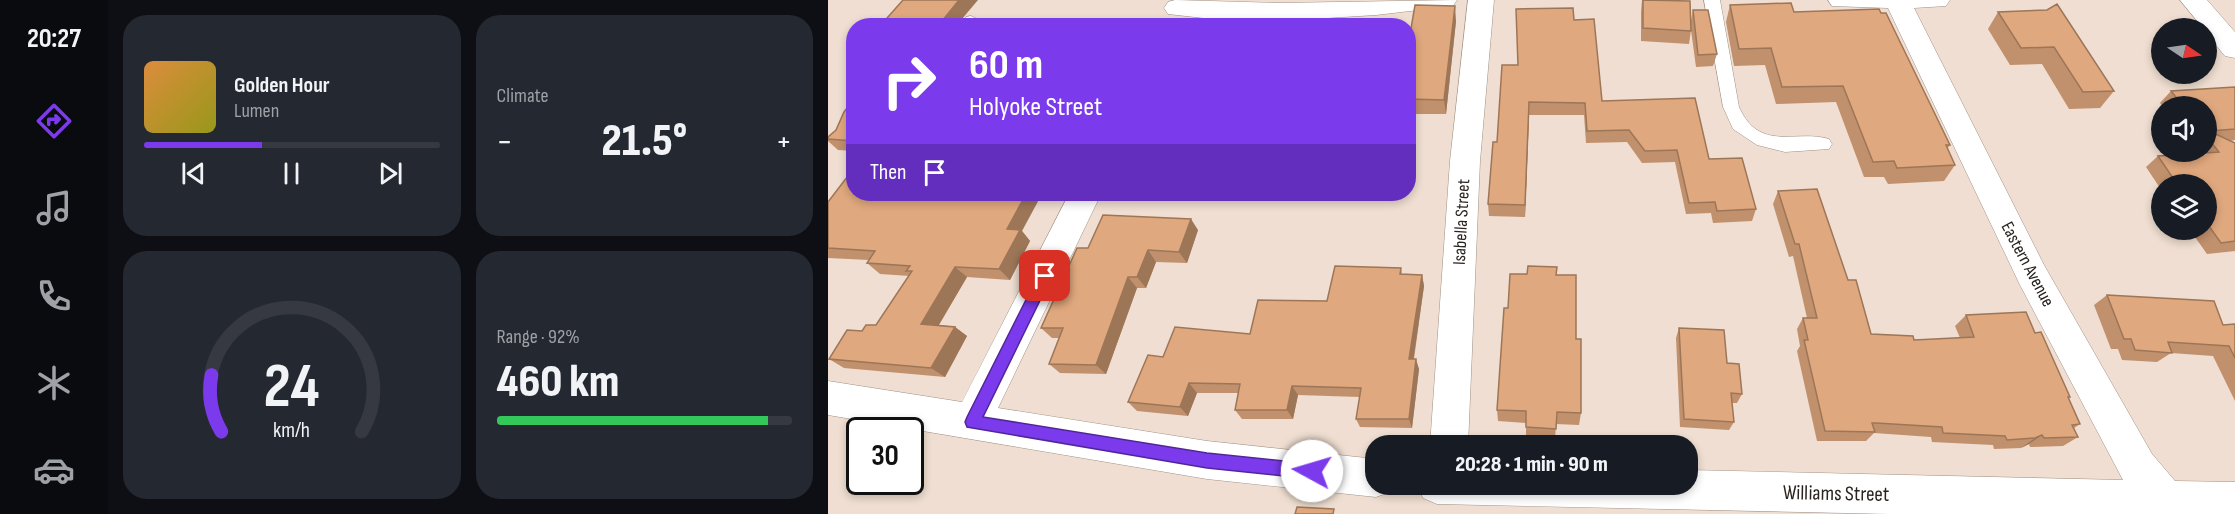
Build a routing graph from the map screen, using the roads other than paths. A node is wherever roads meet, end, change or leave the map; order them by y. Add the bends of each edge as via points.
1 (1444, 0) edge
2 (1481, 0) edge
3 (1712, 0) edge
4 (1841, 0) edge
5 (1937, 0) edge
6 (2193, 0) edge
7 (1898, 1) edge
8 (1175, 11) edge
9 (2235, 49) edge
10 (1822, 144) dead end
11 (1082, 201) edge
12 (828, 398) edge
13 (972, 422) junction
14 (1450, 435) edge
15 (1365, 477) edge
16 (1698, 493) edge
17 (2235, 502) edge
18 (2172, 507) edge

1 - 8 street via 1270,14
2 - 14 street, Isabella Street via 1465,161
3 - 10 lane via 1731,107 1739,125 1763,140 1785,145
4 - 7 street
5 - 7 street
6 - 9 street
7 - 18 street, Eastern Avenue via 2032,275 2138,468
11 - 13 street
12 - 13 street
13 - 15 street via 1207,460
16 - 18 street, Williams Street
17 - 18 street, Williams Street

